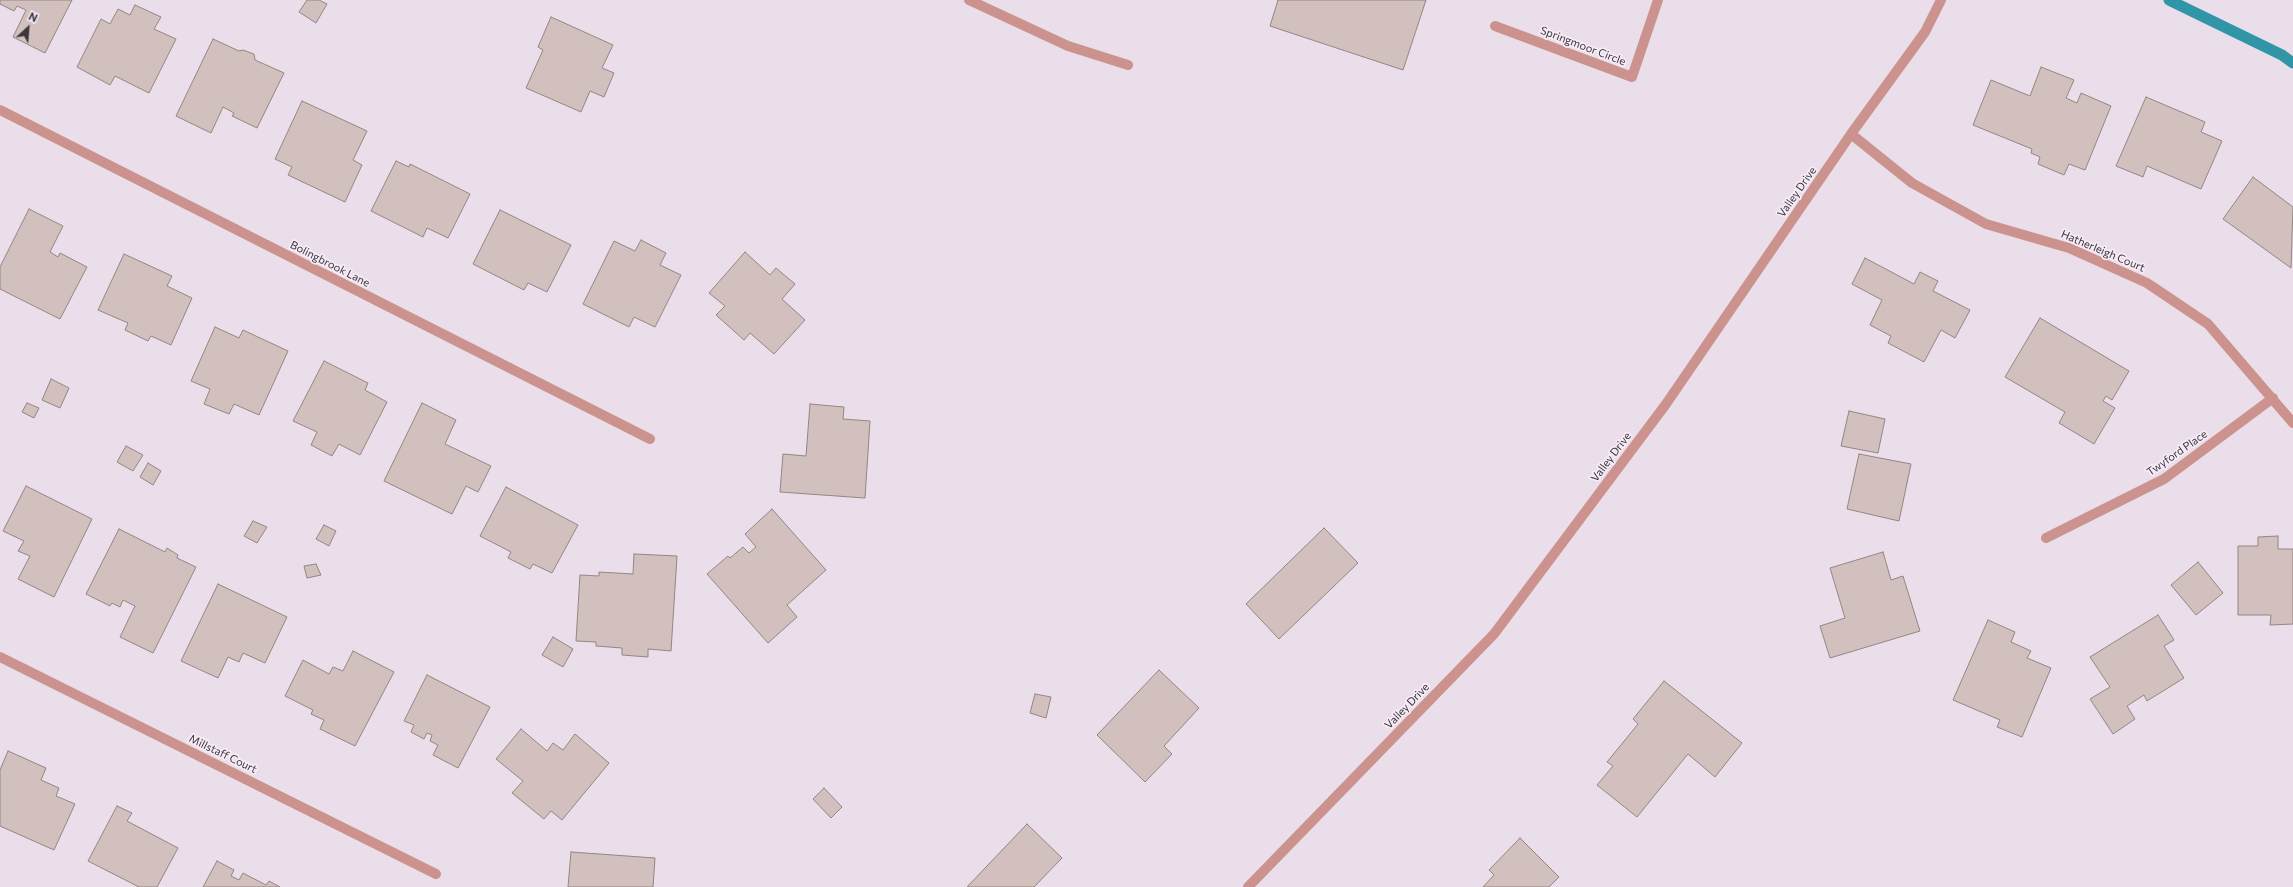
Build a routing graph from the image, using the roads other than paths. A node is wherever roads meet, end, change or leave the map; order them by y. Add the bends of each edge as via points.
1 (969, 0) edge
2 (1658, 0) edge
3 (1941, 0) edge
4 (1495, 26) dead end
5 (1128, 65) dead end
6 (0, 110) edge
7 (1852, 134) junction
8 (2273, 398) junction
9 (2293, 423) edge
10 (650, 439) dead end
11 (2046, 538) dead end
12 (0, 656) edge
13 (436, 874) dead end
14 (1248, 887) edge

1 - 5 street via 1068,46
2 - 4 street, Springmoor Circle via 1632,77
3 - 7 street, Valley Drive via 1925,32
6 - 10 street, Bolingbrook Lane
7 - 8 street, Hatherleigh Court via 1912,183 1986,224 2069,248 2147,283 2208,324
7 - 14 street, Valley Drive via 1666,404 1494,634
8 - 9 street, Hatherleigh Court
8 - 11 street, Twyford Place via 2164,479
12 - 13 street, Millstaff Court

